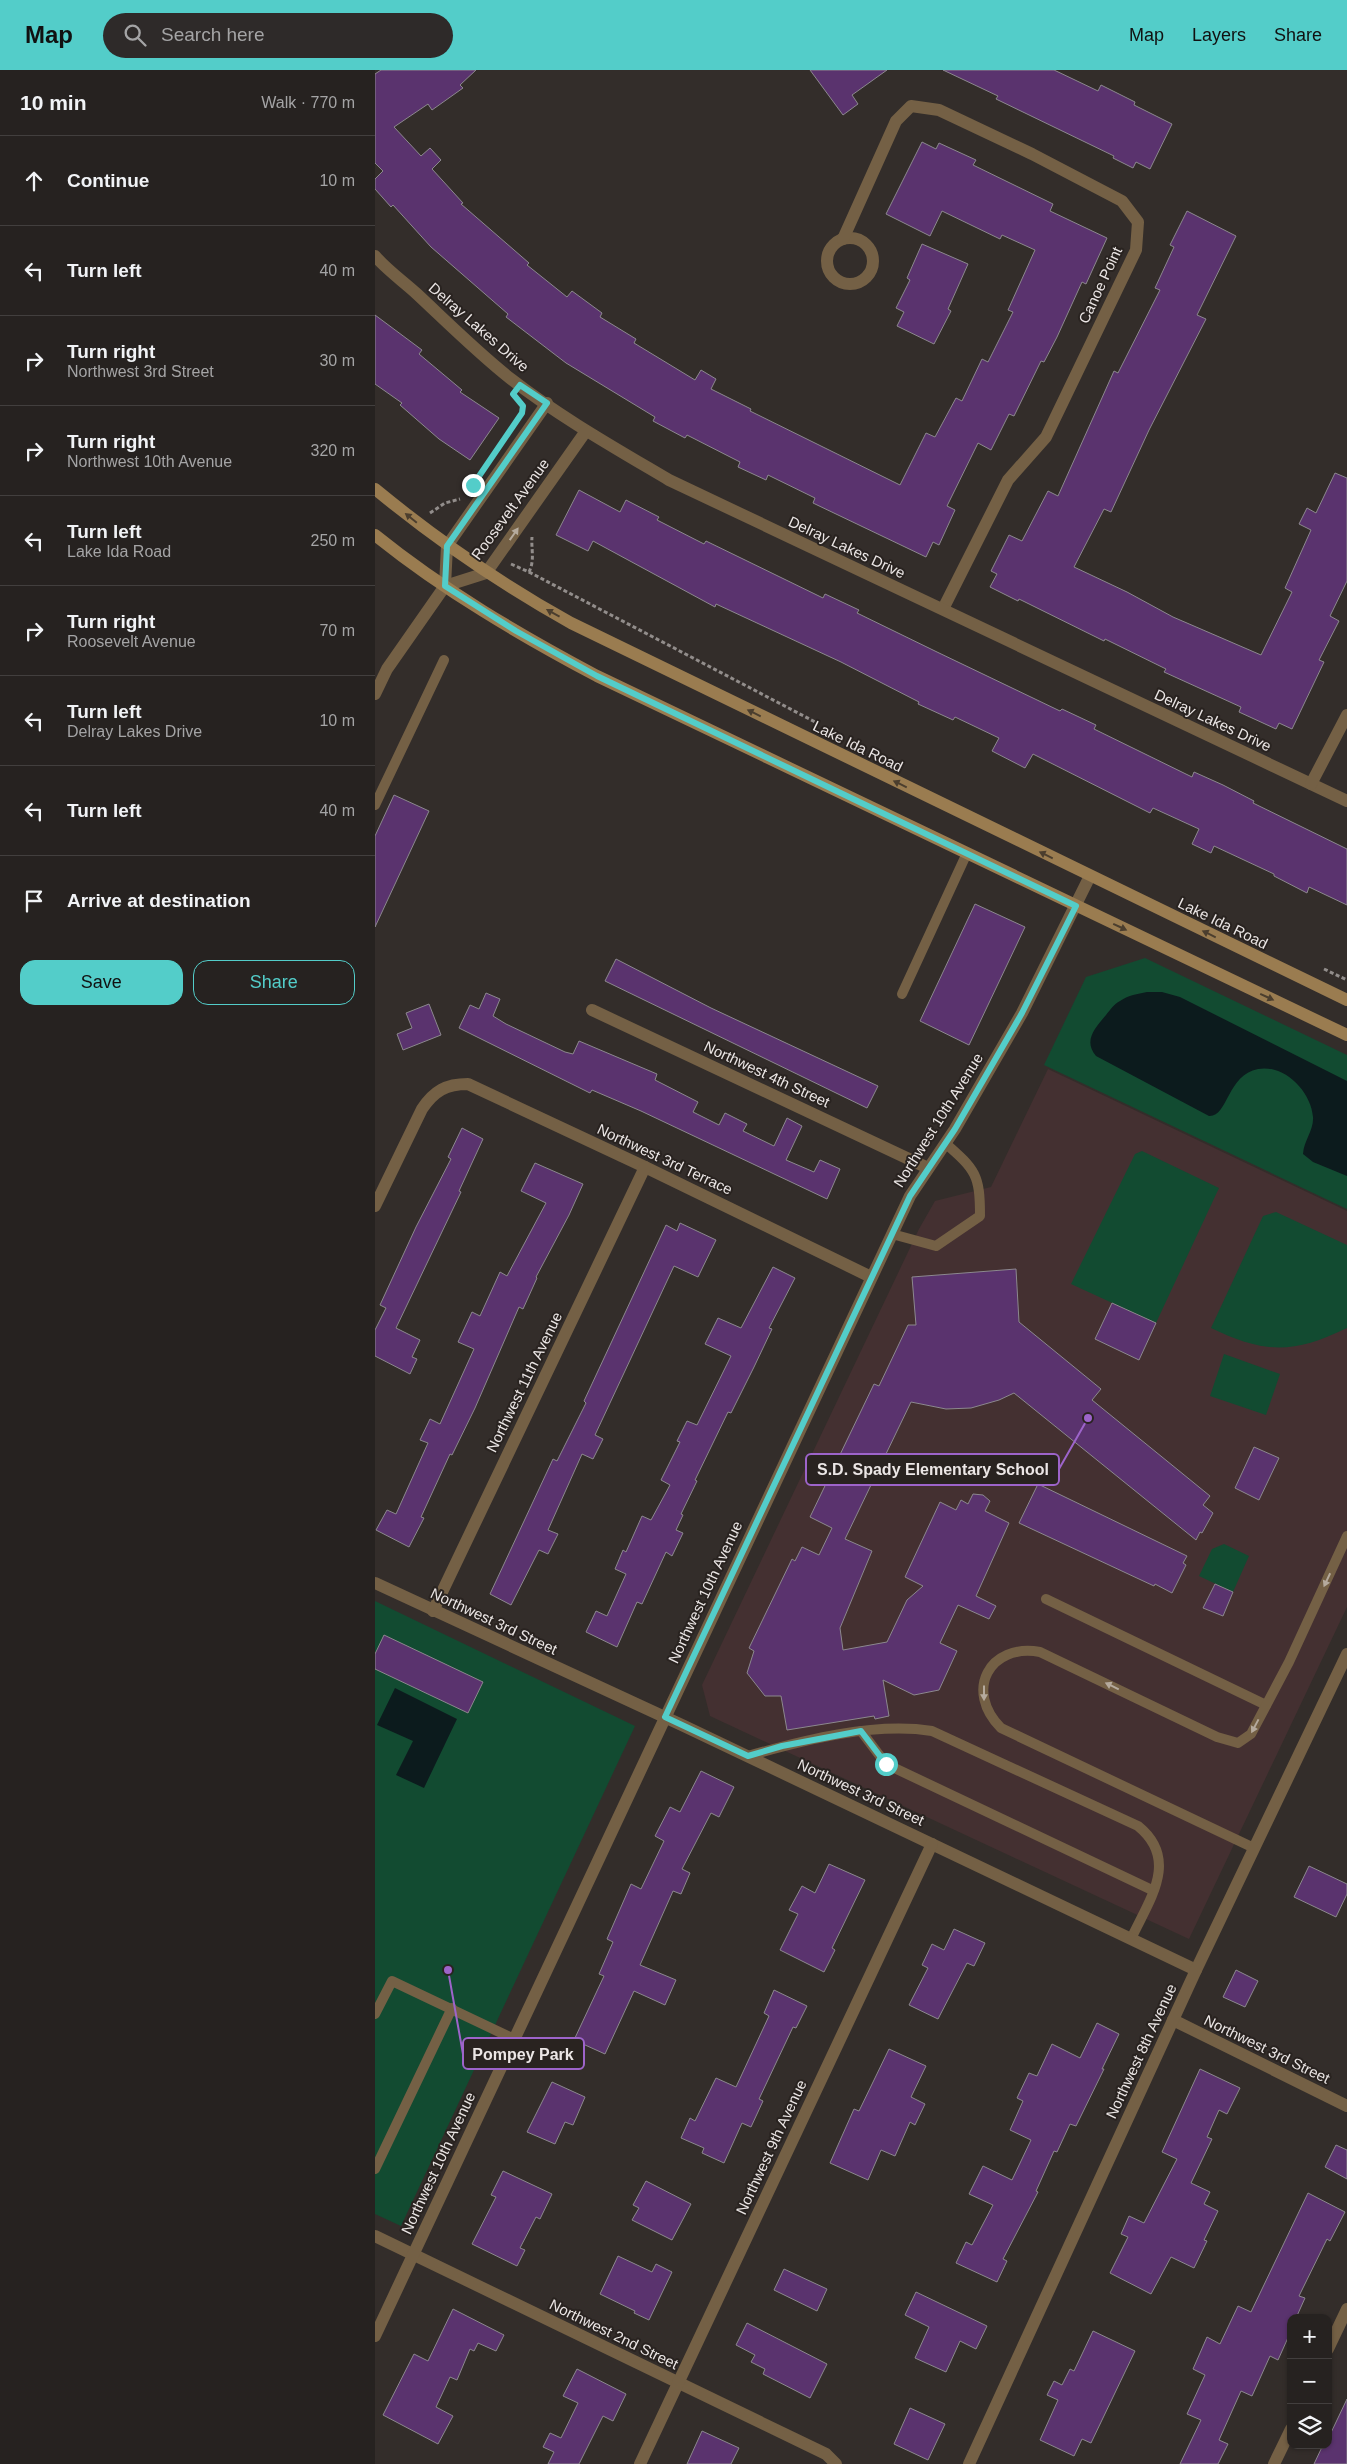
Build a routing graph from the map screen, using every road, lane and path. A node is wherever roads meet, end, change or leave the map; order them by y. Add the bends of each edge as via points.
1 (843, 239) dead end
2 (375, 256) edge
3 (547, 403) junction
4 (586, 431) junction
5 (375, 489) edge
6 (465, 496) dead end
7 (428, 515) dead end
8 (535, 530) dead end
9 (375, 535) edge
10 (447, 546) junction
11 (497, 559) junction
12 (529, 572) junction
13 (486, 573) junction
14 (445, 586) junction
15 (943, 609) junction
16 (444, 660) dead end
17 (375, 694) edge
18 (1347, 715) edge
19 (823, 726) dead end
20 (1311, 784) junction
21 (1347, 801) edge
22 (375, 805) edge
23 (967, 853) junction
24 (1090, 876) junction
25 (1076, 906) junction
26 (1321, 968) dead end
27 (1347, 980) edge
28 (902, 994) dead end
29 (1347, 1000) edge
30 (592, 1010) dead end
31 (1347, 1035) edge
32 (945, 1144) junction
33 (645, 1167) junction
34 (928, 1168) junction
35 (375, 1206) edge
36 (892, 1234) junction
37 (871, 1278) junction
38 (1347, 1536) edge
39 (375, 1583) edge
40 (1047, 1599) dead end
41 (433, 1611) junction
42 (1347, 1654) edge
43 (1266, 1705) junction
44 (665, 1717) junction
45 (861, 1731) junction
46 (748, 1756) junction
47 (932, 1844) junction
48 (1254, 1848) junction
49 (1153, 1890) junction
50 (1131, 1939) junction
51 (1196, 1970) junction
52 (451, 2008) junction
53 (375, 2014) edge
54 (1173, 2020) junction
55 (514, 2039) junction
56 (1347, 2106) edge
57 (375, 2168) edge
58 (375, 2236) edge
59 (413, 2255) junction
60 (1347, 2309) edge
61 (375, 2336) edge
62 (1332, 2341) edge
63 (678, 2383) junction
64 (1287, 2437) edge
65 (640, 2464) edge
66 (837, 2464) edge
67 (969, 2464) edge
68 (1274, 2464) edge

1 - 15 street, Canoe Point via 896,121 911,106 939,110 1032,154 1122,201 1137,222 1136,250 1046,437 1008,480
2 - 3 street, Delray Lakes Drive via 489,361
3 - 4 street, Delray Lakes Drive
3 - 10 street, Roosevelt Avenue
11 -> 4 street, Roosevelt Avenue
4 - 15 street, Delray Lakes Drive via 678,484
10 -> 5 street, Lake Ida Road
6 - 7 path via 445,503
8 - 12 path via 531,547 533,565
9 - 14 street
10 - 13 street, Lake Ida Road
10 - 14 street, Roosevelt Avenue
11 - 12 path
11 - 13 street, Roosevelt Avenue
12 - 19 path
13 - 14 street, Roosevelt Avenue
24 -> 13 street, Lake Ida Road via 602,640
14 - 17 street via 387,669
14 - 23 street via 516,631 597,676
15 - 20 street, Delray Lakes Drive
16 - 22 lane
18 - 20 street
20 - 21 street, Delray Lakes Drive
23 - 25 street
23 - 28 lane
24 - 25 street, Northwest 10th Avenue
29 -> 24 street, Lake Ida Road
25 -> 31 street
25 - 32 street, Northwest 10th Avenue via 1022,1013
26 - 27 path
30 - 34 street, Northwest 4th Street
32 - 34 street, Northwest 10th Avenue
32 - 36 lane via 968,1163 980,1187 980,1216 936,1246
33 - 35 street, Northwest 3rd Terrace via 468,1084 454,1084 441,1088 422,1109
33 - 37 street, Northwest 3rd Terrace
33 - 41 street, Northwest 11th Avenue
34 - 36 street, Northwest 10th Avenue
36 - 37 street, Northwest 10th Avenue
37 - 44 street, Northwest 10th Avenue
38 -> 43 lane
39 - 41 street, Northwest 3rd Street
40 - 43 lane
41 - 44 street, Northwest 3rd Street
42 - 48 street, Northwest 8th Avenue
43 -> 48 lane via 1251,1734 1238,1743 1217,1737 1040,1652 1027,1649 1013,1652 991,1667 983,1693 991,1719 1001,1728
44 - 46 street, Northwest 3rd Street
44 - 55 street, Northwest 10th Avenue
45 - 46 lane
45 - 49 lane via 886,1764
45 - 49 lane via 906,1727 932,1731 1138,1826 1157,1848 1159,1870
46 - 47 street, Northwest 3rd Street
47 - 50 street, Northwest 3rd Street
47 - 63 street, Northwest 9th Avenue
48 - 51 street, Northwest 8th Avenue
49 - 50 lane
50 - 51 street, Northwest 3rd Street
51 - 54 street, Northwest 8th Avenue
52 - 53 lane via 391,1981
52 - 55 lane
52 - 57 lane
54 - 56 street, Northwest 3rd Street
54 - 67 street, Northwest 8th Avenue
55 - 59 street, Northwest 10th Avenue
58 - 59 street, Northwest 2nd Street
59 - 61 street, Northwest 10th Avenue
59 - 63 street, Northwest 2nd Street
60 - 62 street
63 - 65 street, Northwest 9th Avenue
63 - 66 street, Northwest 2nd Street via 825,2454
64 - 68 street

